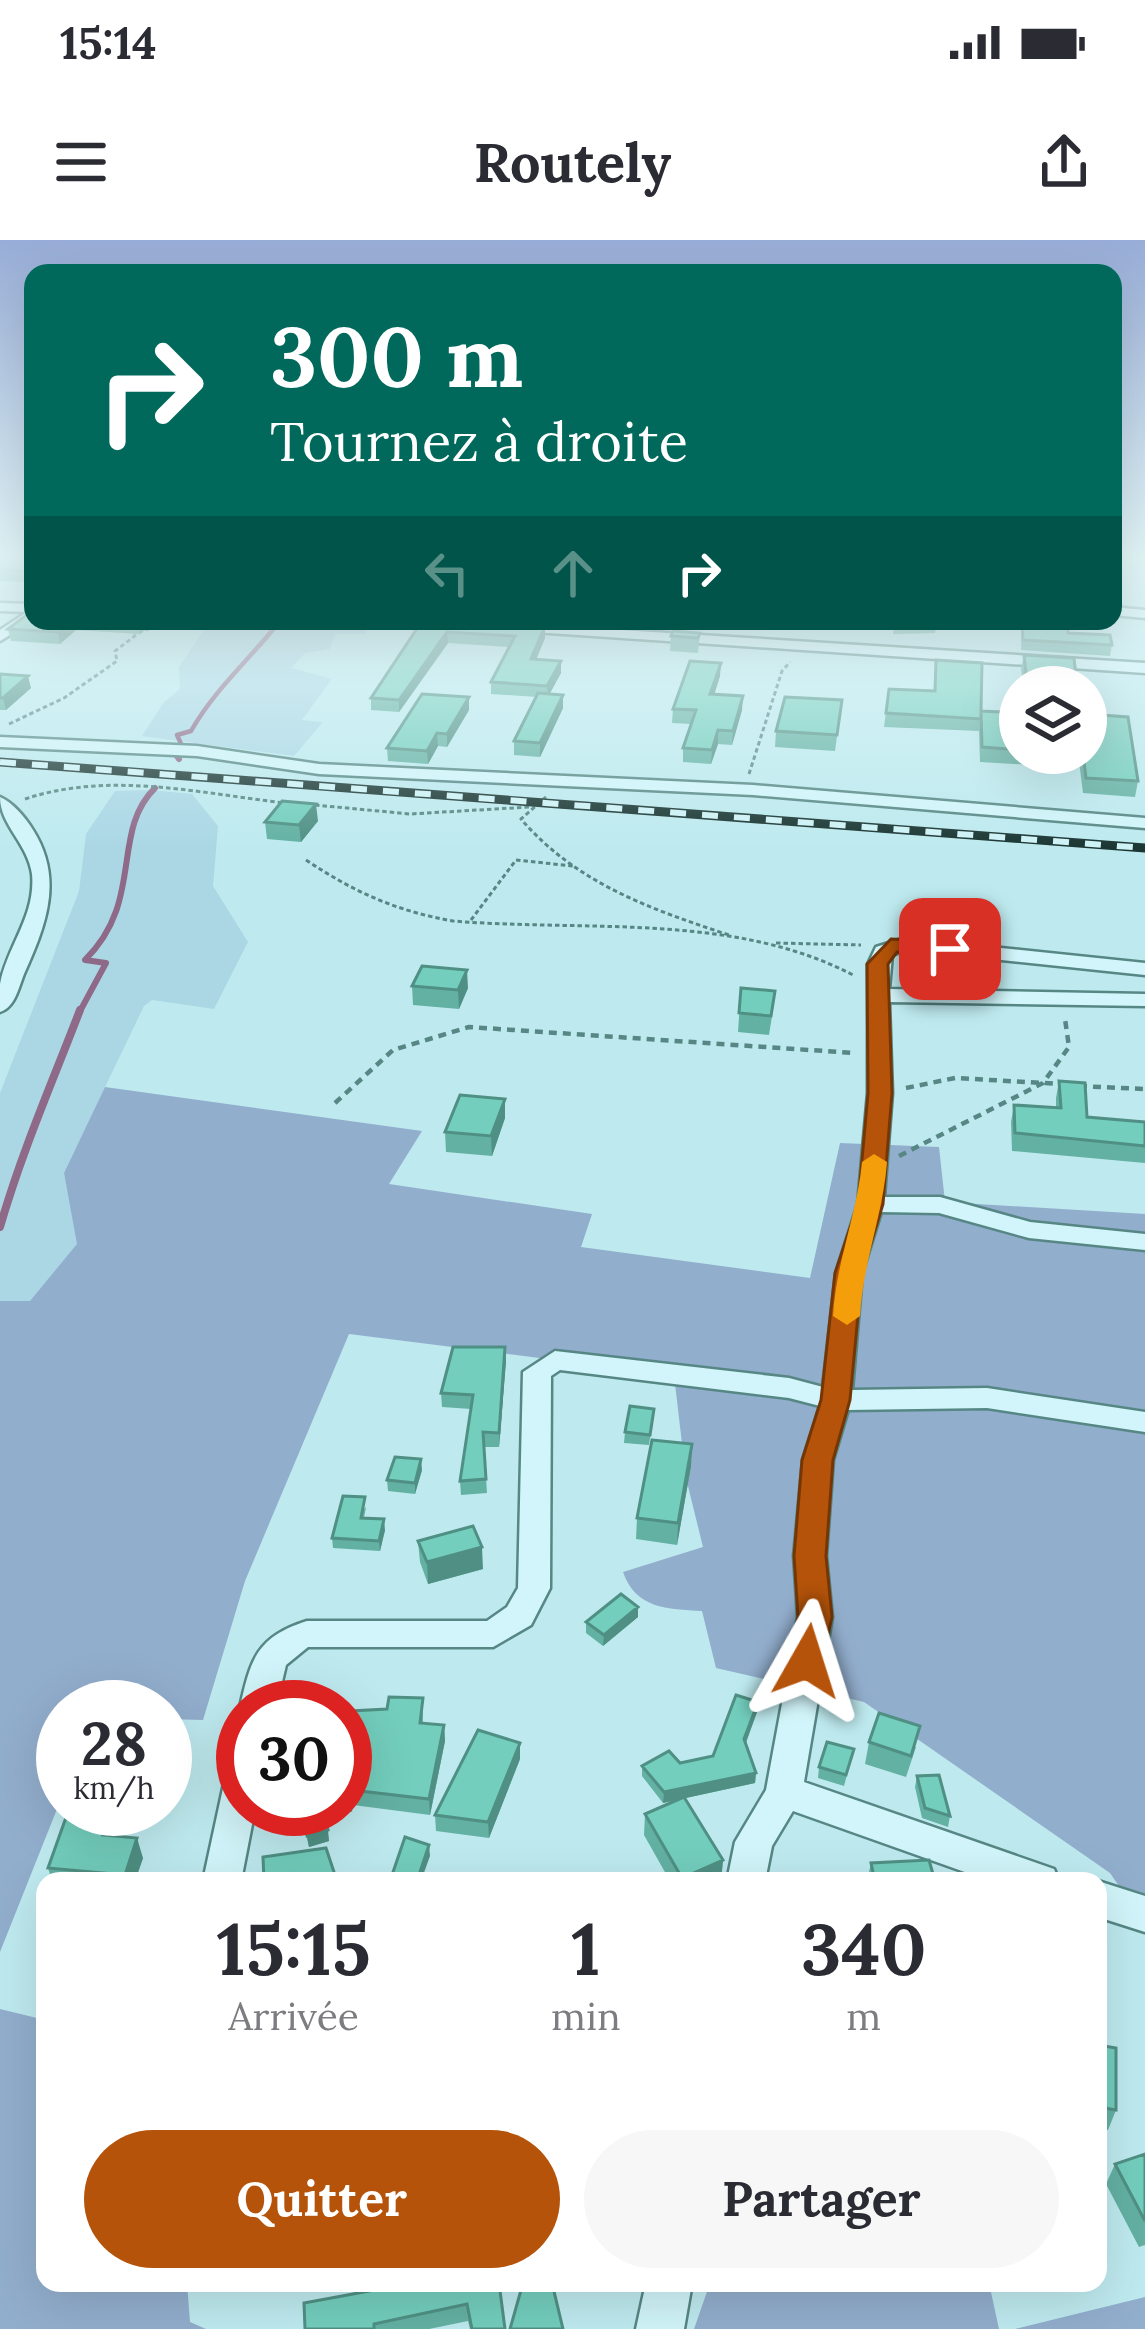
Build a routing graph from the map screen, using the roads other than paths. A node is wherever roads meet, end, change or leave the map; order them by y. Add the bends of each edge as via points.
1 (912, 652) edge
2 (1145, 668) edge
3 (0, 742) edge
4 (1, 802) edge
5 (1145, 823) edge
6 (1145, 969) edge
7 (878, 994) junction
8 (1145, 1000) edge
9 (0, 1006) edge
10 (871, 1204) junction
11 (1145, 1242) edge
12 (836, 1400) junction
13 (1145, 1422) edge
14 (265, 1680) edge
15 (784, 1794) junction
16 (231, 1836) edge
17 (224, 1872) edge
18 (748, 1872) edge
19 (1013, 1872) edge
20 (1107, 1902) edge
21 (1145, 1914) edge
22 (667, 2292) edge
23 (660, 2329) edge

1 - 2 street
3 - 5 street
4 - 9 street via 37,844 44,900
6 - 7 street via 891,945 878,964
7 - 8 street
7 - 10 street
10 - 11 street via 940,1205 1029,1230
10 - 12 street via 849,1273
12 - 13 street via 987,1399
12 - 14 street via 789,1388 543,1364 534,1588 519,1616 493,1634 286,1639 271,1654
12 - 15 street via 818,1460 810,1556 815,1617
15 - 18 street via 754,1842
15 - 19 street
16 - 17 street
20 - 21 street
22 - 23 street

